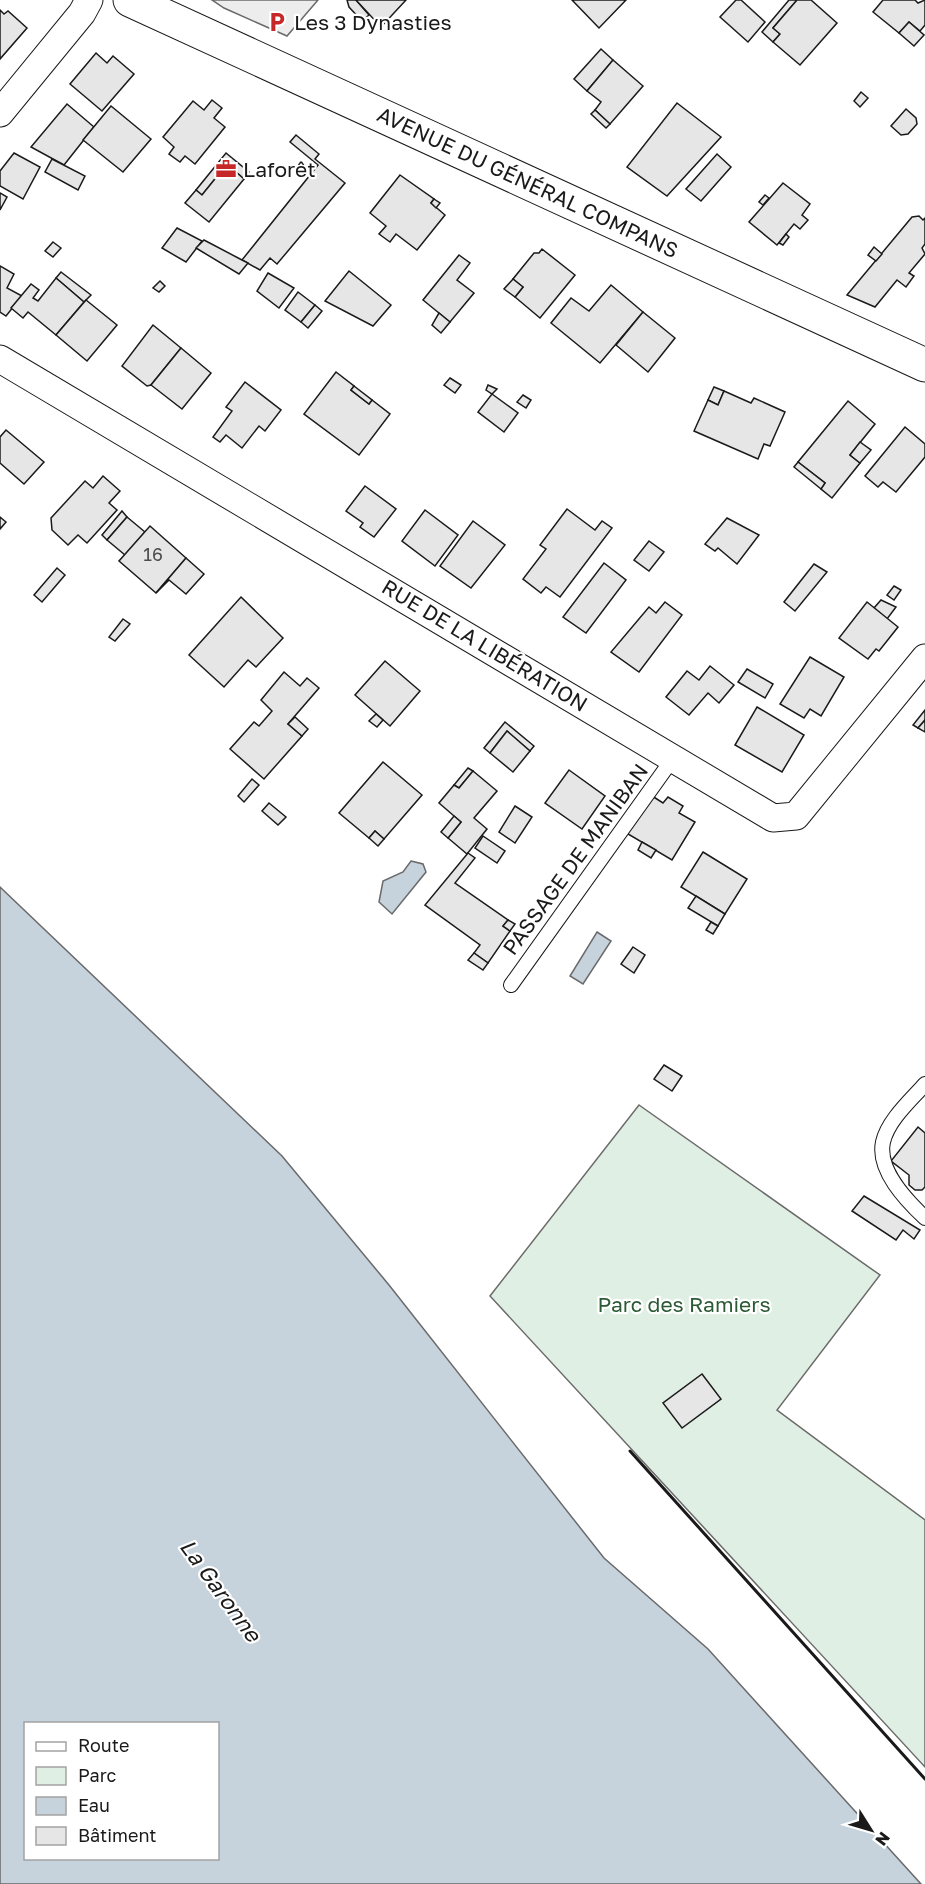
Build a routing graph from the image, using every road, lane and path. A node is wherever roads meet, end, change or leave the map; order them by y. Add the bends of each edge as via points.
1 (89, 0) edge
2 (130, 0) edge
3 (0, 113) edge
4 (0, 358) edge
5 (925, 366) edge
6 (925, 658) edge
7 (674, 757) junction
8 (511, 985) dead end
9 (925, 1084) edge
10 (925, 1218) edge

1 - 3 street
2 - 5 main road, AVENUE DU GÉNÉRAL COMPANS
4 - 7 street, RUE DE LA LIBÉRATION
6 - 7 street, RUE DE LA LIBÉRATION via 796,816 773,818
7 - 8 lane, PASSAGE DE MANIBAN
9 - 10 lane via 899,1113 883,1142 884,1163 896,1185

